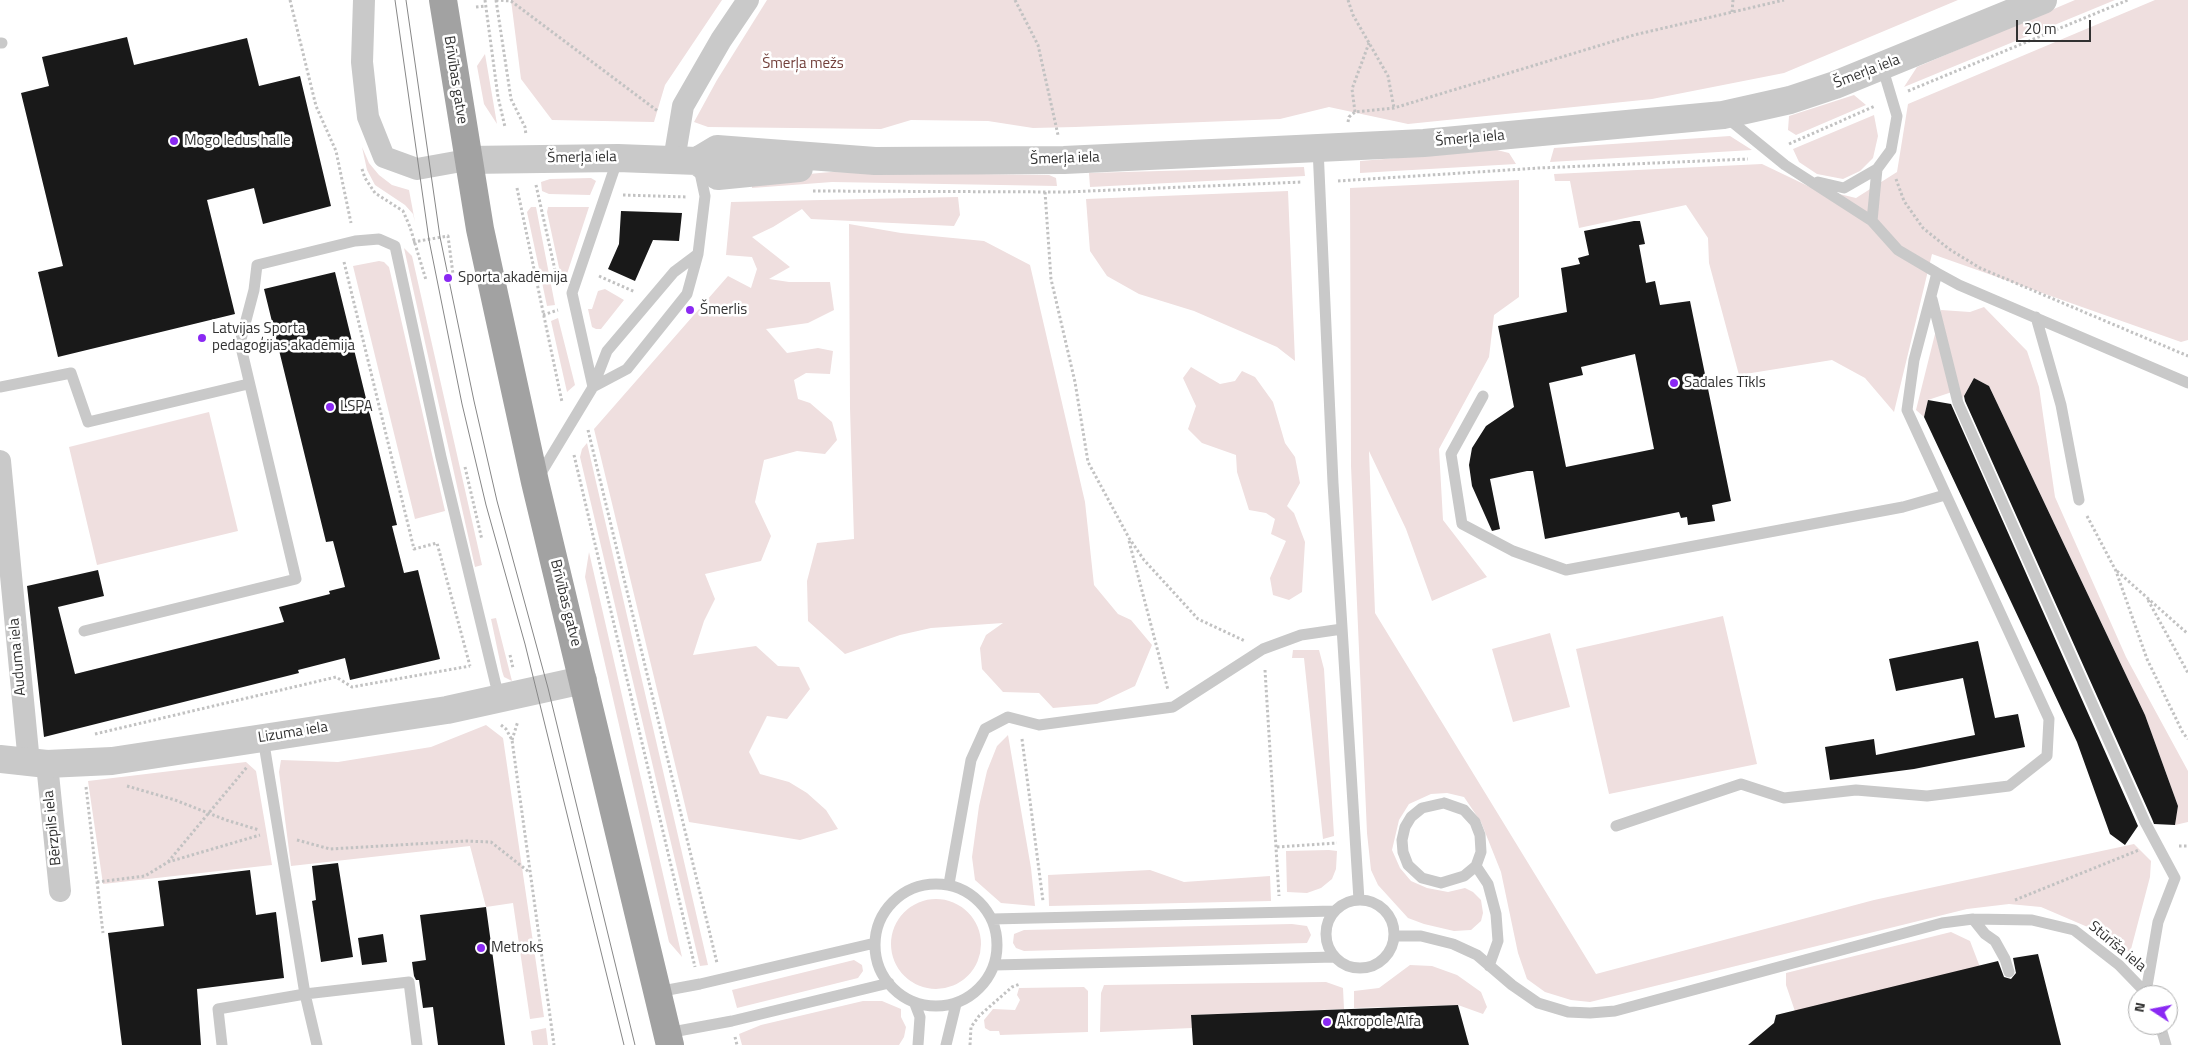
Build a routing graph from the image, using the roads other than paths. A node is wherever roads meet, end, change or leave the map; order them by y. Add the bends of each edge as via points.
1 (364, 0) edge
2 (443, 0) edge
3 (748, 0) edge
4 (2043, 0) edge
5 (1882, 66) junction
6 (1723, 115) junction
7 (1318, 148) junction
8 (618, 158) junction
9 (467, 160) junction
10 (686, 161) junction
11 (1877, 168) junction
12 (1809, 180) junction
13 (1872, 221) junction
14 (698, 254) junction
15 (1937, 273) junction
16 (1932, 298) junction
17 (2036, 317) junction
18 (2188, 383) edge
19 (248, 384) junction
20 (0, 387) edge
21 (593, 387) junction
22 (1483, 396) dead end
23 (0, 461) edge
24 (535, 482) junction
25 (1945, 495) junction
26 (2079, 500) road end
27 (1342, 629) junction
28 (84, 631) dead end
29 (583, 680) junction
30 (499, 712) junction
31 (263, 738) junction
32 (0, 759) edge
33 (38, 763) junction
34 (1616, 826) dead end
35 (1476, 866) junction
36 (949, 884) junction
37 (60, 891) dead end
38 (1360, 900) junction
39 (1334, 911) junction
40 (1973, 918) junction
41 (992, 919) junction
42 (1394, 936) junction
43 (875, 943) junction
44 (1335, 957) junction
45 (994, 965) junction
46 (1489, 966) junction
47 (2009, 972) dead end
48 (889, 983) junction
49 (2138, 985) edge
50 (2148, 985) edge
51 (657, 992) junction
52 (305, 994) junction
53 (915, 1004) junction
54 (956, 1004) junction
55 (668, 1039) edge
56 (222, 1045) edge
57 (318, 1045) edge
58 (417, 1045) edge
59 (918, 1045) edge
60 (946, 1045) edge

1 - 9 street via 362,62 368,117 384,157 417,169
2 - 9 highway, Brīvības gatve
3 - 10 street via 683,106
4 - 5 street, Šmerļa iela
5 - 6 street, Šmerļa iela via 1790,100
5 - 11 lane via 1897,116 1891,150
6 - 7 street, Šmerļa iela via 1424,143
6 - 12 lane
7 - 10 street, Šmerļa iela via 1064,160 875,161 718,176
7 - 27 lane
8 - 9 street, Šmerļa iela
8 - 10 street, Šmerļa iela
8 - 21 lane via 572,293
9 - 24 highway, Brīvības gatve
10 - 14 lane via 705,196
11 - 12 lane via 1844,188
11 - 13 lane
12 - 13 lane
13 - 15 lane via 1898,250
14 - 21 lane via 674,272 607,351
14 - 21 lane via 688,294 627,369
15 - 16 lane
15 - 17 lane
16 - 25 lane via 1914,360 1907,410
16 - 50 lane via 1958,404 2155,844 2175,878 2158,922
17 - 18 lane
17 - 26 lane via 2061,405
19 - 20 lane via 88,422 71,373
19 - 28 lane via 296,579
19 - 30 lane via 240,343 257,265 355,241 379,239 395,246
21 - 24 lane
22 - 25 lane via 1451,454 1462,524 1513,551 1566,570 1904,507
23 - 33 street, Auduma iela
24 - 29 highway, Brīvības gatve
25 - 34 lane via 2049,719 2047,756 2009,786 1926,796 1856,790 1784,798 1741,784
27 - 36 lane via 1301,635 1263,649 1173,707 1039,724 1008,717 985,730 970,760
27 - 38 lane
29 - 30 street, Lizuma iela
29 - 51 highway, Brīvības gatve
30 - 31 street, Lizuma iela
31 - 33 street, Lizuma iela via 112,761
31 - 52 lane via 273,833 289,886
32 - 33 street, Lizuma iela
33 - 37 street, Bērzpils iela
35 - 35 lane via 1451,881 1441,883 1422,878 1408,865 1403,852 1402,840 1411,817 1422,808 1444,803 1464,810 1480,834 1481,852
35 - 46 lane via 1488,884 1496,914 1498,941
36 - 41 lane via 975,896
36 - 43 lane via 928,884 908,890 890,904 879,922
38 - 39 lane via 1347,902
38 - 42 lane via 1376,904 1386,912
39 - 41 lane
39 - 44 lane via 1326,934 1328,946
40 - 46 lane, Stūrīša iela via 1614,1011 1568,1012 1538,1003
40 - 47 lane via 1995,941 2006,959
40 - 49 lane, Stūrīša iela via 2032,920 2074,930 2119,965
41 - 45 lane via 998,942
42 - 44 lane via 1391,948 1374,965 1350,966
42 - 46 lane, Stūrīša iela via 1421,936 1453,944 1477,955
43 - 48 lane via 879,964
43 - 51 lane
44 - 45 lane
45 - 54 lane via 980,987
48 - 53 lane via 904,999
48 - 55 lane
51 - 55 highway, Brīvības gatve
52 - 56 lane via 218,1009
52 - 57 lane
52 - 58 lane via 409,982
53 - 54 lane via 933,1008
53 - 59 lane via 920,1017
54 - 60 lane

